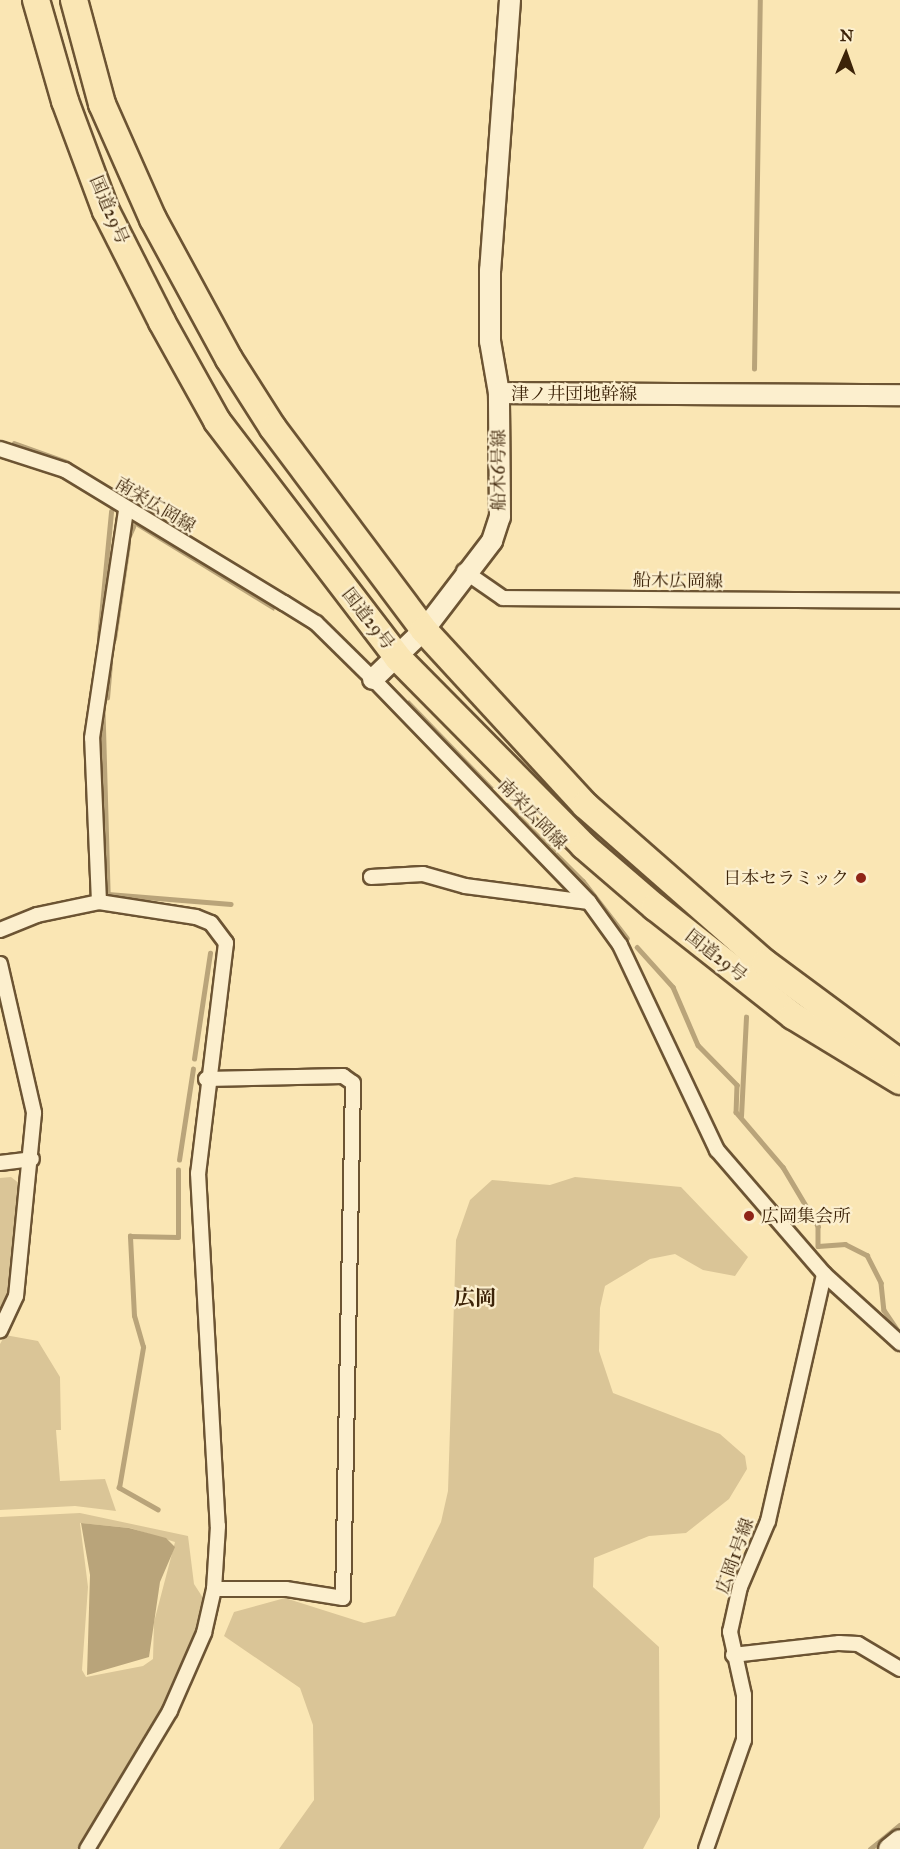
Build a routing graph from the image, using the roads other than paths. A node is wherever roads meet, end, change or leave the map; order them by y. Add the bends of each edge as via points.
1 (36, 0) edge
2 (74, 0) edge
3 (510, 0) edge
4 (499, 393) junction
5 (900, 395) edge
6 (0, 449) edge
7 (126, 510) junction
8 (464, 571) junction
9 (900, 602) edge
10 (424, 630) junction
11 (398, 658) junction
12 (373, 679) junction
13 (371, 877) dead end
14 (99, 902) junction
15 (589, 902) junction
16 (0, 930) edge
17 (0, 964) edge
18 (900, 1063) edge
19 (206, 1079) junction
20 (900, 1081) edge
21 (32, 1159) junction
22 (0, 1163) edge
23 (824, 1274) junction
24 (0, 1330) edge
25 (900, 1343) edge
26 (214, 1589) junction
27 (732, 1655) junction
28 (900, 1669) edge
29 (900, 1840) edge
30 (87, 1849) edge
31 (706, 1849) edge
32 (889, 1849) edge

1 - 11 highway, 国道29号 via 65,101 106,212 162,322 217,421
2 - 10 highway, 国道29号 via 102,104 153,219 229,359 273,428
3 - 4 street, 津ノ井団地幹線 via 490,270 490,341
4 - 5 street, 津ノ井団地幹線
4 - 8 street, 船木6号線 via 500,517 492,541
6 - 7 street, 南栄広岡線 via 65,470
7 - 12 street, 南栄広岡線 via 316,623
7 - 14 street via 92,738
8 - 9 street, 船木広岡線 via 503,597
8 - 10 street, 船木6号線
10 - 11 street, 船木6号線
10 - 18 highway, 国道29号 via 585,805 765,963
11 - 12 street, 船木6号線
11 - 20 highway, 国道29号 via 584,846 655,907 793,1016
12 - 15 street, 南栄広岡線
13 - 15 street via 423,874 465,886
14 - 16 street via 37,915
14 - 19 street via 196,916 211,923 226,943
15 - 23 street, 南栄広岡線 via 620,945 717,1150
17 - 21 street via 34,1113
19 - 26 street via 198,1173 218,1526
19 - 26 street via 343,1077 353,1083 343,1598 286,1589
21 - 22 street
21 - 24 street via 16,1296
23 - 25 street, 南栄広岡線
23 - 27 street, 広岡1号線 via 768,1521 740,1587 730,1632
26 - 30 street via 204,1633 170,1711
27 - 28 street via 839,1642 858,1644
27 - 31 street, 広岡1号線 via 744,1695 744,1740
29 - 32 street

